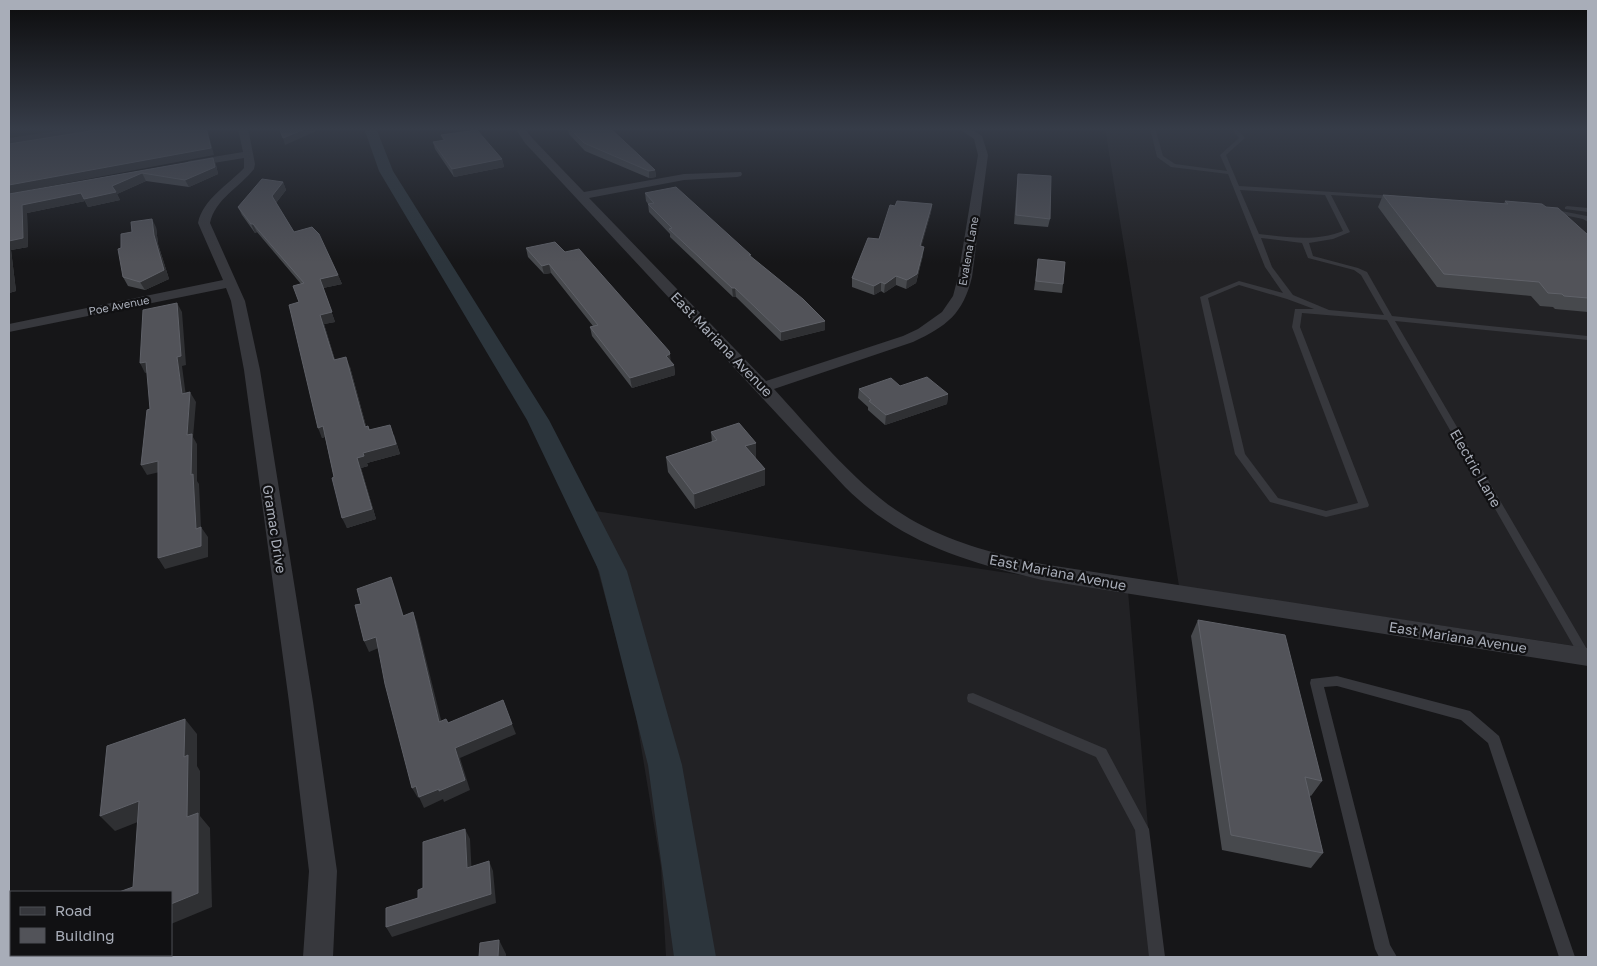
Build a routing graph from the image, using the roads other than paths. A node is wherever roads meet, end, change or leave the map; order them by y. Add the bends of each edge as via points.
1 (244, 173) edge
2 (559, 173) edge
3 (980, 173) edge
4 (1231, 173) edge
5 (737, 174) dead end
6 (1237, 188) junction
7 (1327, 193) junction
8 (581, 196) junction
9 (1405, 198) edge
10 (1588, 210) edge
11 (1588, 220) edge
12 (1257, 236) junction
13 (1305, 240) junction
14 (230, 283) junction
15 (1290, 298) junction
16 (1328, 312) junction
17 (1390, 319) junction
18 (9, 328) edge
19 (1588, 338) edge
20 (764, 387) junction
21 (1587, 658) edge
22 (973, 698) dead end
23 (318, 957) edge
24 (1158, 957) edge
25 (1389, 957) edge
26 (1567, 957) edge

1 - 14 street, Gramac Drive via 204,216 206,230
2 - 8 street, East Mariana Avenue
3 - 20 street, Evalena Lane via 960,296 936,324 908,339
4 - 6 lane
5 - 8 street via 684,177
6 - 7 lane
6 - 12 lane
7 - 9 lane
7 - 13 lane via 1347,232 1331,238
8 - 20 street, East Mariana Avenue
10 - 11 lane via 1540,208
12 - 13 lane
12 - 15 lane via 1270,267
13 - 17 lane, Electric Lane via 1310,257 1364,274
14 - 18 street, Poe Avenue
14 - 23 street, Gramac Drive via 238,301 252,370 321,851 323,871
15 - 16 lane
15 - 16 lane via 1239,282 1204,297 1240,454 1274,500 1326,514 1364,505 1296,327 1298,312
16 - 17 lane
17 - 19 lane
17 - 21 lane, Electric Lane
20 - 21 street, East Mariana Avenue via 876,505 921,534 976,556 1091,580
22 - 24 lane via 1101,754 1142,829
25 - 26 lane via 1383,949 1316,683 1337,681 1466,715 1494,740

